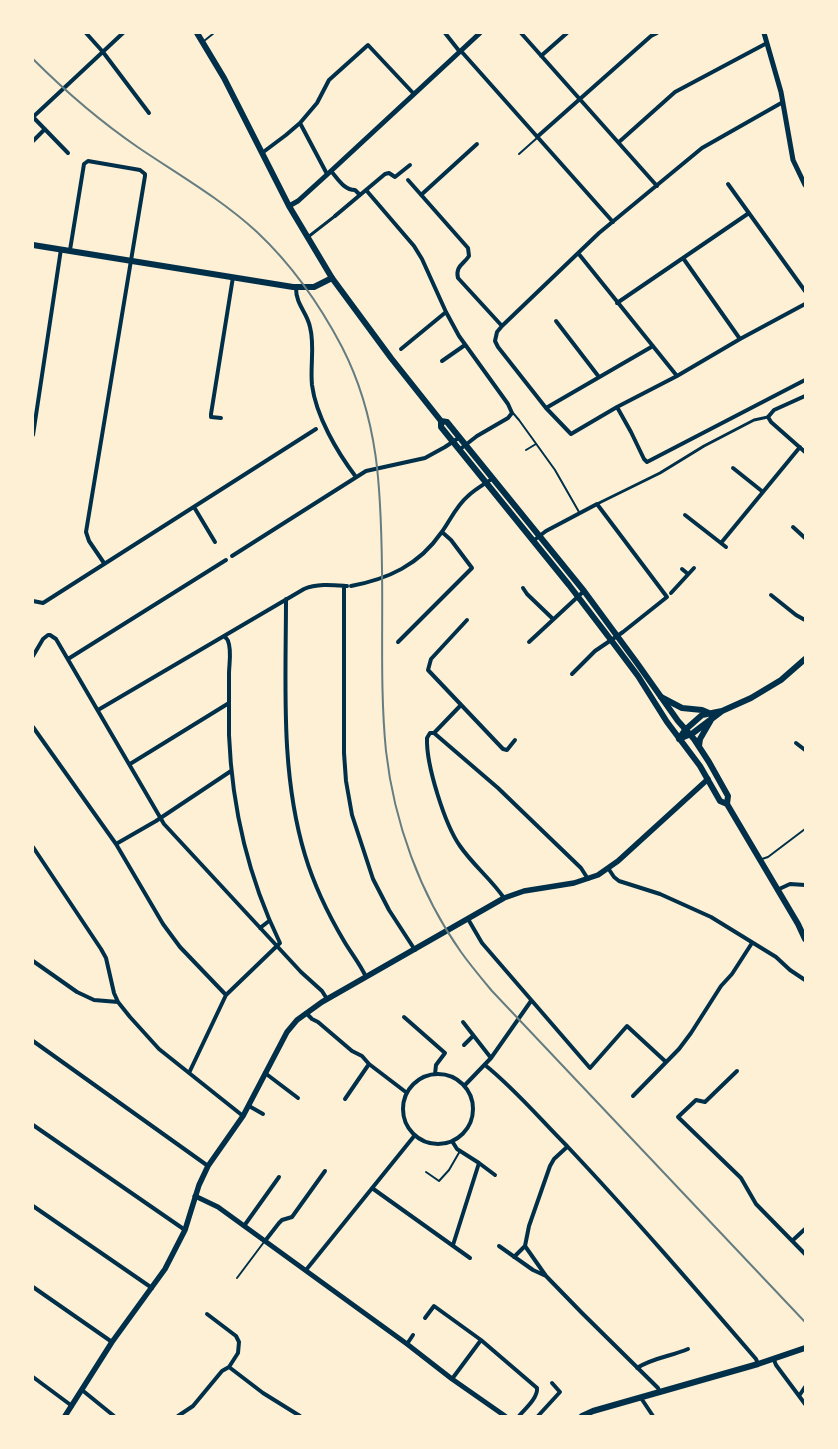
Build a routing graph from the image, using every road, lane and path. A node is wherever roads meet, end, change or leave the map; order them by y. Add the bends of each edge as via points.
1 (86, 33) edge
2 (124, 33) edge
3 (197, 33) edge
4 (214, 33) edge
5 (445, 33) edge
6 (480, 33) edge
7 (521, 33) edge
8 (567, 33) edge
9 (657, 33) edge
10 (764, 33) edge
11 (202, 42) junction
12 (767, 43) junction
13 (461, 51) junction
14 (103, 52) junction
15 (541, 56) junction
16 (414, 94) junction
17 (580, 99) junction
18 (783, 102) junction
19 (150, 114) dead end
20 (33, 117) edge
21 (300, 122) junction
22 (45, 129) junction
23 (538, 137) junction
24 (33, 141) edge
25 (619, 142) junction
26 (477, 144) dead end
27 (68, 152) dead end
28 (262, 153) junction
29 (519, 154) dead end
30 (410, 164) dead end
31 (329, 173) junction
32 (408, 180) dead end
33 (728, 184) dead end
34 (805, 185) edge
35 (657, 186) junction
36 (366, 190) junction
37 (360, 195) junction
38 (421, 195) junction
39 (289, 206) junction
40 (749, 213) junction
41 (335, 216) joint
42 (612, 222) junction
43 (308, 238) junction
44 (33, 245) edge
45 (61, 249) junction
46 (70, 250) junction
47 (578, 253) junction
48 (683, 258) junction
49 (130, 260) junction
50 (233, 277) junction
51 (332, 278) junction
52 (296, 288) junction
53 (805, 291) edge
54 (617, 303) junction
55 (805, 304) edge
56 (446, 312) junction
57 (556, 321) dead end
58 (502, 326) junction
59 (740, 339) junction
60 (465, 345) junction
61 (653, 346) junction
62 (401, 349) dead end
63 (442, 361) dead end
64 (677, 376) junction
65 (599, 378) junction
66 (805, 380) edge
67 (805, 396) edge
68 (617, 407) junction
69 (546, 408) junction
70 (512, 413) junction
71 (768, 417) junction
72 (221, 418) dead end
73 (441, 421) junction
74 (316, 429) dead end
75 (33, 435) edge
76 (460, 436) junction
77 (453, 442) junction
78 (466, 444) junction
79 (536, 444) junction
80 (800, 447) junction
81 (459, 450) junction
82 (526, 450) dead end
83 (805, 452) edge
84 (733, 468) dead end
85 (356, 477) junction
86 (493, 478) junction
87 (487, 483) junction
88 (763, 492) junction
89 (597, 504) junction
90 (194, 507) junction
91 (579, 513) junction
92 (685, 515) dead end
93 (793, 527) dead end
94 (442, 532) junction
95 (540, 535) junction
96 (805, 538) edge
97 (533, 541) junction
98 (215, 542) dead end
99 (722, 543) junction
100 (726, 547) dead end
101 (232, 556) dead end
102 (226, 560) dead end
103 (104, 563) junction
104 (694, 568) dead end
105 (682, 569) dead end
106 (688, 574) junction
107 (347, 586) junction
108 (524, 588) dead end
109 (584, 591) junction
110 (671, 593) dead end
111 (771, 595) dead end
112 (578, 596) junction
113 (286, 599) junction
114 (33, 601) edge
115 (553, 619) junction
116 (467, 620) dead end
117 (805, 620) edge
118 (224, 636) junction
119 (618, 636) junction
120 (612, 640) junction
121 (398, 642) dead end
122 (529, 642) dead end
123 (33, 656) edge
124 (68, 659) junction
125 (805, 659) edge
126 (572, 674) dead end
127 (661, 697) junction
128 (229, 703) junction
129 (461, 705) junction
130 (98, 710) junction
131 (722, 710) junction
132 (709, 713) junction
133 (711, 720) junction
134 (33, 727) edge
135 (685, 730) junction
136 (434, 733) junction
137 (690, 735) junction
138 (679, 739) junction
139 (516, 740) dead end
140 (796, 743) dead end
141 (699, 746) junction
142 (805, 750) edge
143 (130, 764) junction
144 (231, 771) junction
145 (715, 773) junction
146 (708, 779) junction
147 (726, 804) junction
148 (160, 818) junction
149 (805, 829) edge
150 (116, 844) junction
151 (33, 847) edge
152 (759, 860) junction
153 (608, 868) junction
154 (588, 879) junction
155 (805, 885) edge
156 (777, 890) junction
157 (504, 898) junction
158 (468, 919) junction
159 (269, 921) junction
160 (260, 928) junction
161 (805, 939) edge
162 (752, 943) junction
163 (278, 947) junction
164 (415, 950) junction
165 (33, 961) edge
166 (366, 977) junction
167 (805, 980) edge
168 (226, 995) junction
169 (327, 999) junction
170 (531, 1001) junction
171 (118, 1002) junction
172 (306, 1013) junction
173 (404, 1017) dead end
174 (463, 1022) dead end
175 (473, 1036) junction
176 (33, 1041) edge
177 (464, 1046) dead end
178 (491, 1058) junction
179 (666, 1062) junction
180 (369, 1064) junction
181 (485, 1065) junction
182 (737, 1071) dead end
183 (189, 1073) junction
184 (266, 1073) junction
185 (435, 1074) junction
186 (465, 1085) junction
187 (407, 1093) junction
188 (634, 1096) dead end
189 (298, 1098) dead end
190 (345, 1099) dead end
191 (249, 1106) junction
192 (264, 1114) dead end
193 (243, 1116) junction
194 (33, 1125) edge
195 (415, 1134) junction
196 (452, 1141) junction
197 (567, 1147) junction
198 (460, 1151) junction
199 (479, 1164) junction
200 (208, 1166) junction
201 (325, 1171) dead end
202 (426, 1172) dead end
203 (495, 1175) dead end
204 (279, 1177) dead end
205 (372, 1188) junction
206 (195, 1196) junction
207 (33, 1206) edge
208 (244, 1226) junction
209 (805, 1229) edge
210 (185, 1230) junction
211 (265, 1241) junction
212 (792, 1242) junction
213 (453, 1245) junction
214 (499, 1246) dead end
215 (524, 1246) junction
216 (805, 1254) edge
217 (514, 1257) junction
218 (470, 1258) dead end
219 (306, 1270) junction
220 (546, 1276) junction
221 (237, 1278) dead end
222 (33, 1287) edge
223 (152, 1288) junction
224 (207, 1314) dead end
225 (425, 1318) dead end
226 (413, 1335) dead end
227 (481, 1340) junction
228 (112, 1342) junction
229 (407, 1344) junction
230 (805, 1348) edge
231 (688, 1349) dead end
232 (774, 1360) junction
233 (758, 1364) junction
234 (229, 1367) junction
235 (637, 1368) junction
236 (33, 1377) edge
237 (452, 1379) junction
238 (552, 1384) dead end
239 (805, 1387) edge
240 (82, 1390) junction
241 (660, 1393) junction
242 (799, 1396) junction
243 (641, 1398) junction
244 (805, 1404) edge
245 (72, 1406) junction
246 (65, 1416) edge
247 (114, 1416) edge
248 (178, 1416) edge
249 (300, 1416) edge
250 (505, 1416) edge
251 (519, 1416) edge
252 (538, 1416) edge
253 (582, 1416) edge
254 (653, 1416) edge

1 - 14 street
2 - 14 street
3 - 11 main road
4 - 11 lane
5 - 13 street
6 - 13 street
7 - 15 street
8 - 15 street
9 - 17 street
10 - 12 street
11 - 28 main road via 224,78
12 - 18 street
12 - 25 street via 675,92
13 - 16 street
13 - 23 street
14 - 19 street
14 - 20 street
15 - 17 street
16 - 21 street via 368,46 329,80 317,103
16 - 31 street
17 - 23 street
17 - 25 street
18 - 34 street via 793,160
18 - 35 street via 702,148
20 - 22 street
21 - 28 street
21 - 31 street
22 - 24 street
22 - 27 street
23 - 29 lane
23 - 42 street
25 - 35 street
26 - 38 street
28 - 39 main road
30 - 36 street via 395,177 385,174
31 - 37 street via 346,188 355,190
31 - 39 street
32 - 38 street
33 - 40 street
35 - 42 street
36 - 37 street
36 - 56 street via 416,248
37 - 41 street
38 - 58 street via 468,248 469,256 459,267 458,278
39 - 43 main road
40 - 48 street
40 - 53 street
41 - 43 street
42 - 47 street
43 - 51 main road
44 - 45 main road
45 - 46 main road
45 - 75 street
46 - 49 main road
46 - 49 street via 85,162 140,170 145,174
47 - 54 street
47 - 58 street
48 - 54 street
48 - 59 street
49 - 50 main road
49 - 103 street via 86,532
50 - 52 main road
50 - 72 street via 211,414
51 - 52 main road via 314,287
51 - 73 main road
52 - 85 street via 296,297 310,324 313,347 312,386 323,424
54 - 61 street
55 - 59 street
56 - 60 street
56 - 62 street
57 - 65 street
58 - 69 street via 495,341 498,347
59 - 64 street
60 - 63 street
60 - 70 street
61 - 64 street
61 - 65 street
64 - 68 street
65 - 69 street
66 - 68 street via 647,462
67 - 71 street via 774,410
68 - 69 street via 571,434
70 - 78 street
70 - 79 lane
71 - 80 street
71 - 89 street via 754,420 660,473
73 - 76 main road via 447,422
73 - 77 main road via 441,427
74 - 90 street
76 - 77 street
76 - 78 main road
77 - 81 main road
77 - 85 street via 425,458 369,470
78 - 81 street
78 - 86 main road
79 - 82 lane
79 - 91 lane via 555,470
80 - 83 street
80 - 88 street
81 - 87 main road
84 - 88 street
85 - 101 street
86 - 87 street
86 - 95 main road
87 - 94 street via 468,495
87 - 97 main road
88 - 99 street
89 - 91 street
89 - 119 street via 667,597
90 - 98 street
90 - 103 street
91 - 95 street
92 - 99 street
93 - 96 street
94 - 107 street via 428,548 396,572 377,580
94 - 121 street via 472,568
95 - 97 street
95 - 109 main road
97 - 112 main road
99 - 100 street
102 - 124 street
103 - 114 street via 43,603
104 - 106 street
105 - 106 street
106 - 110 street
107 - 113 street via 309,586
107 - 164 street via 344,753 352,814 373,879 389,910
108 - 115 street
109 - 112 street
109 - 119 main road
111 - 117 street
112 - 115 street
112 - 120 main road
113 - 118 street
113 - 166 street via 286,736 296,816 305,856 325,906
115 - 122 street
116 - 129 street via 431,659 428,670
118 - 128 street via 228,641 229,650
118 - 130 street
119 - 120 street
119 - 127 main road
120 - 126 street via 595,651
120 - 138 main road
123 - 124 street via 48,635 53,636
124 - 130 street
125 - 131 main road via 781,680 751,698
127 - 132 main road via 682,708
127 - 135 main road
128 - 143 street
128 - 144 street
129 - 136 street
129 - 139 street via 503,749 507,750
130 - 143 street
131 - 132 main road
131 - 133 main road
132 - 135 main road via 702,715
133 - 137 main road
133 - 141 main road via 700,739
134 - 150 street
135 - 137 main road
135 - 138 main road
136 - 154 street via 498,788 581,868
136 - 157 street via 430,733 427,738 431,766 437,791 455,837
137 - 138 main road
137 - 141 main road
138 - 146 main road
140 - 142 street
141 - 145 main road
143 - 148 street
144 - 148 street
144 - 159 street via 248,861
145 - 146 main road
145 - 147 main road via 728,796
146 - 147 main road via 720,800
146 - 153 main road
147 - 152 main road
148 - 150 street
148 - 160 street
149 - 152 lane via 768,857
150 - 168 street via 163,924 180,947
151 - 171 street via 106,958
152 - 156 main road
153 - 154 main road
153 - 162 street via 620,881 682,903
154 - 157 main road via 524,891
155 - 156 street via 790,884
156 - 161 main road
157 - 158 main road
158 - 164 main road
158 - 170 street via 482,943
159 - 160 street
159 - 163 street via 280,943
160 - 163 street
162 - 167 street via 776,957
162 - 179 street via 691,1033
163 - 168 street
163 - 169 street
164 - 166 main road
165 - 171 street via 76,992 94,1000
166 - 169 main road
168 - 183 street
169 - 172 main road
170 - 178 street
170 - 179 street via 590,1068 627,1026
171 - 183 street via 155,1045
172 - 180 street
172 - 184 main road via 286,1032
173 - 185 street via 445,1053 436,1065
174 - 175 street
175 - 177 street
175 - 178 street
176 - 200 street
178 - 181 street
179 - 188 street
180 - 187 street
180 - 190 street
181 - 186 street
181 - 197 street
182 - 212 street via 705,1102 696,1100 678,1117 741,1178 756,1204
183 - 193 street
184 - 189 street
184 - 191 main road
185 - 186 street via 446,1074
185 - 187 street via 418,1080
186 - 196 street via 472,1098 473,1116 464,1132
187 - 195 street via 403,1105 404,1116
191 - 192 street
191 - 193 main road
193 - 200 main road
194 - 210 street
195 - 196 street via 424,1141 434,1144
195 - 205 street
196 - 198 street
197 - 215 street via 550,1166
197 - 233 street via 643,1229
198 - 199 street
198 - 202 lane via 439,1181
199 - 203 street
199 - 213 street
200 - 206 main road
201 - 211 street via 292,1217 282,1220
204 - 208 street
205 - 213 street
205 - 219 street
206 - 208 street via 213,1204
206 - 210 main road
207 - 223 street
208 - 211 street
209 - 212 street
210 - 223 main road
211 - 219 street
211 - 221 lane
212 - 216 street
213 - 218 street
214 - 217 street
215 - 217 street
215 - 220 street
217 - 220 street
219 - 229 street
220 - 235 street
222 - 228 street
223 - 228 main road
224 - 234 street via 238,1340 238,1353
225 - 227 street via 434,1306
226 - 229 street
227 - 237 street
227 - 251 street via 536,1388 535,1396
228 - 240 main road
229 - 237 street
230 - 232 main road
231 - 235 street
232 - 233 main road
232 - 242 street
233 - 241 main road
234 - 248 street via 222,1371 193,1406
234 - 249 street via 263,1393
235 - 241 street
236 - 245 street
237 - 250 street
238 - 252 street via 560,1392
239 - 242 street
240 - 245 main road
240 - 247 street
241 - 243 main road
242 - 244 street
243 - 253 main road
243 - 254 street
245 - 246 main road

